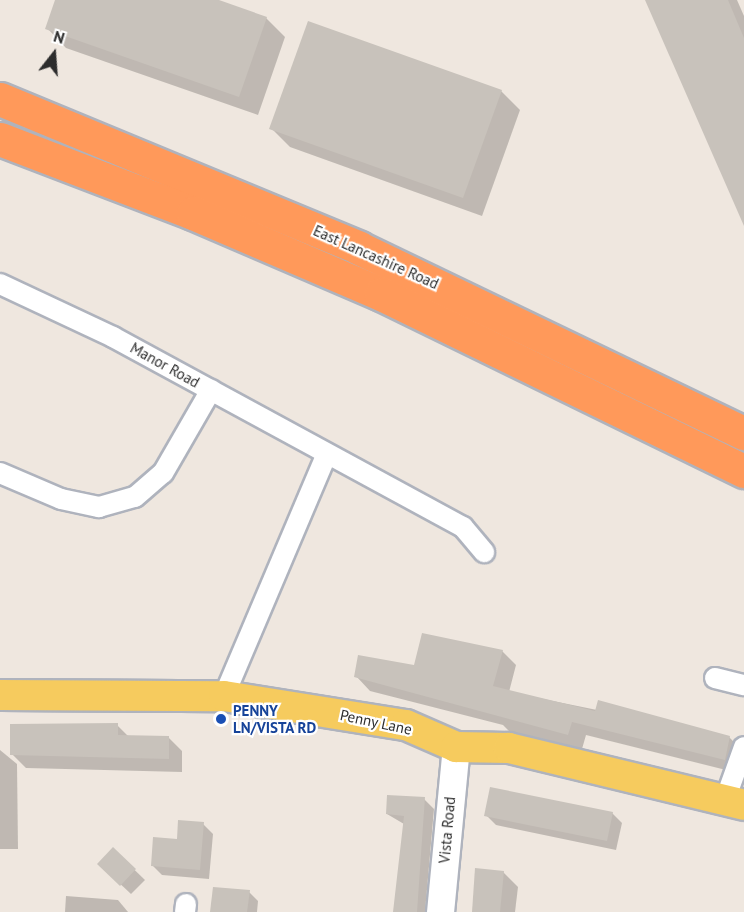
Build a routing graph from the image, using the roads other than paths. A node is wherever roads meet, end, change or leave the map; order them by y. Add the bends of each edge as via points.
1 (0, 99) edge
2 (0, 139) edge
3 (0, 284) edge
4 (211, 390) junction
5 (742, 433) edge
6 (326, 456) junction
7 (744, 471) edge
8 (0, 473) edge
9 (483, 552) dead end
10 (715, 678) dead end
11 (744, 686) edge
12 (0, 696) edge
13 (224, 696) junction
14 (456, 747) junction
15 (744, 747) edge
16 (735, 803) edge
17 (440, 912) edge

1 - 5 highway, East Lancashire Road via 359,248
2 - 7 highway, East Lancashire Road via 381,294
3 - 4 street, Manor Road
4 - 6 street, Manor Road
4 - 8 street via 163,473 135,497 99,507
6 - 9 street, Manor Road via 463,527
6 - 13 street
10 - 11 street
12 - 13 main road, Penny Lane
13 - 14 main road, Penny Lane via 406,725
14 - 16 main road, Penny Lane via 509,748
14 - 17 main road, Vista Road
15 - 16 street

